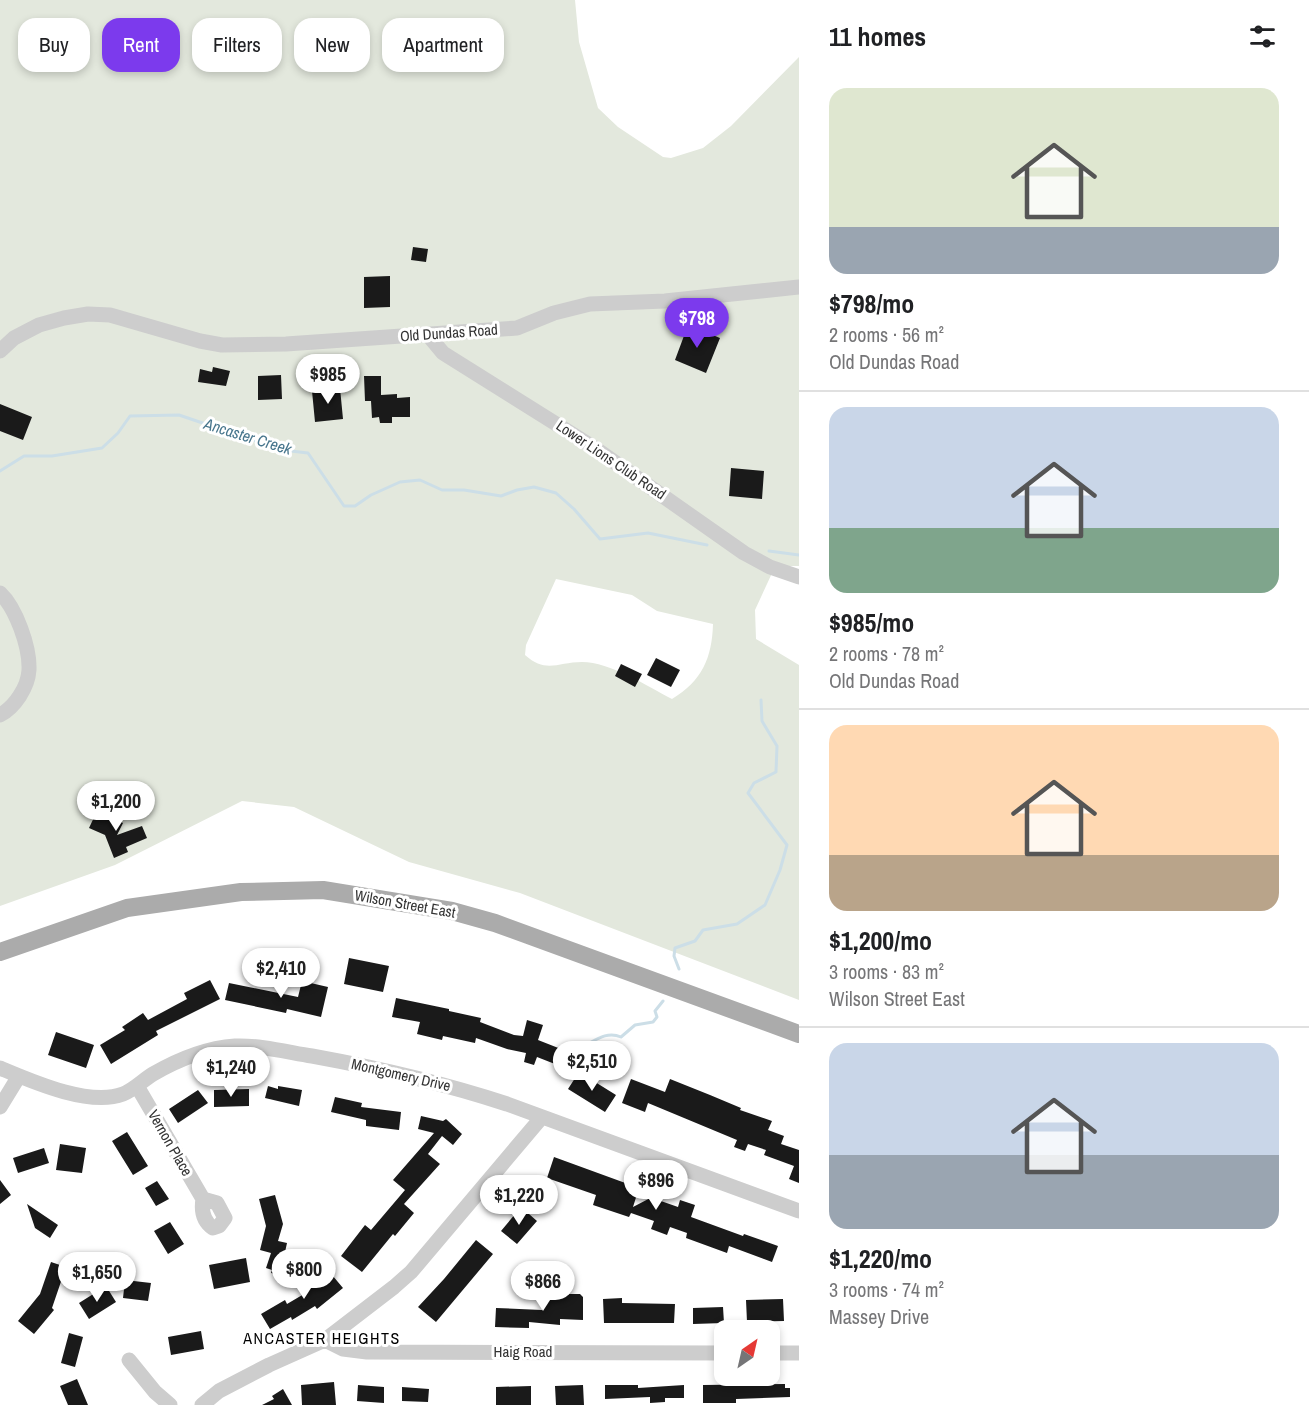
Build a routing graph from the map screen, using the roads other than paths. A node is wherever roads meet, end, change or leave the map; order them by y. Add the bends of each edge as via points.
1 (799, 287) edge
2 (428, 335) junction
3 (0, 351) edge
4 (799, 577) edge
5 (0, 593) edge
6 (0, 715) edge
7 (0, 952) edge
8 (799, 1034) edge
9 (0, 1068) edge
10 (19, 1076) junction
11 (136, 1086) junction
12 (0, 1107) edge
13 (542, 1117) junction
14 (203, 1199) dead end
15 (799, 1211) edge
16 (325, 1340) junction
17 (714, 1353) edge
18 (780, 1353) edge
19 (799, 1353) edge
20 (129, 1360) dead end
21 (170, 1405) edge
22 (202, 1405) edge

1 - 2 street, Old Dundas Road via 665,301 590,304 517,328
2 - 3 street, Old Dundas Road via 222,345 110,315 88,314 39,326 14,338
2 - 4 street, Lower Lions Club Road via 443,352 593,447 744,553
5 - 6 street via 8,600 19,624 29,670 22,693
7 - 8 main road, Wilson Street East via 127,908 241,892 323,890 452,911 495,923
9 - 10 street, Montgomery Drive
10 - 11 street, Montgomery Drive via 95,1097 123,1094
10 - 12 street
11 - 13 street, Montgomery Drive via 210,1048 238,1046 352,1063 462,1089
11 - 14 street, Vernon Place
13 - 15 street, Montgomery Drive
13 - 16 street via 411,1272
16 - 17 street, Haig Road via 343,1349 367,1352
16 - 22 street via 249,1375
18 - 19 street
20 - 21 street

